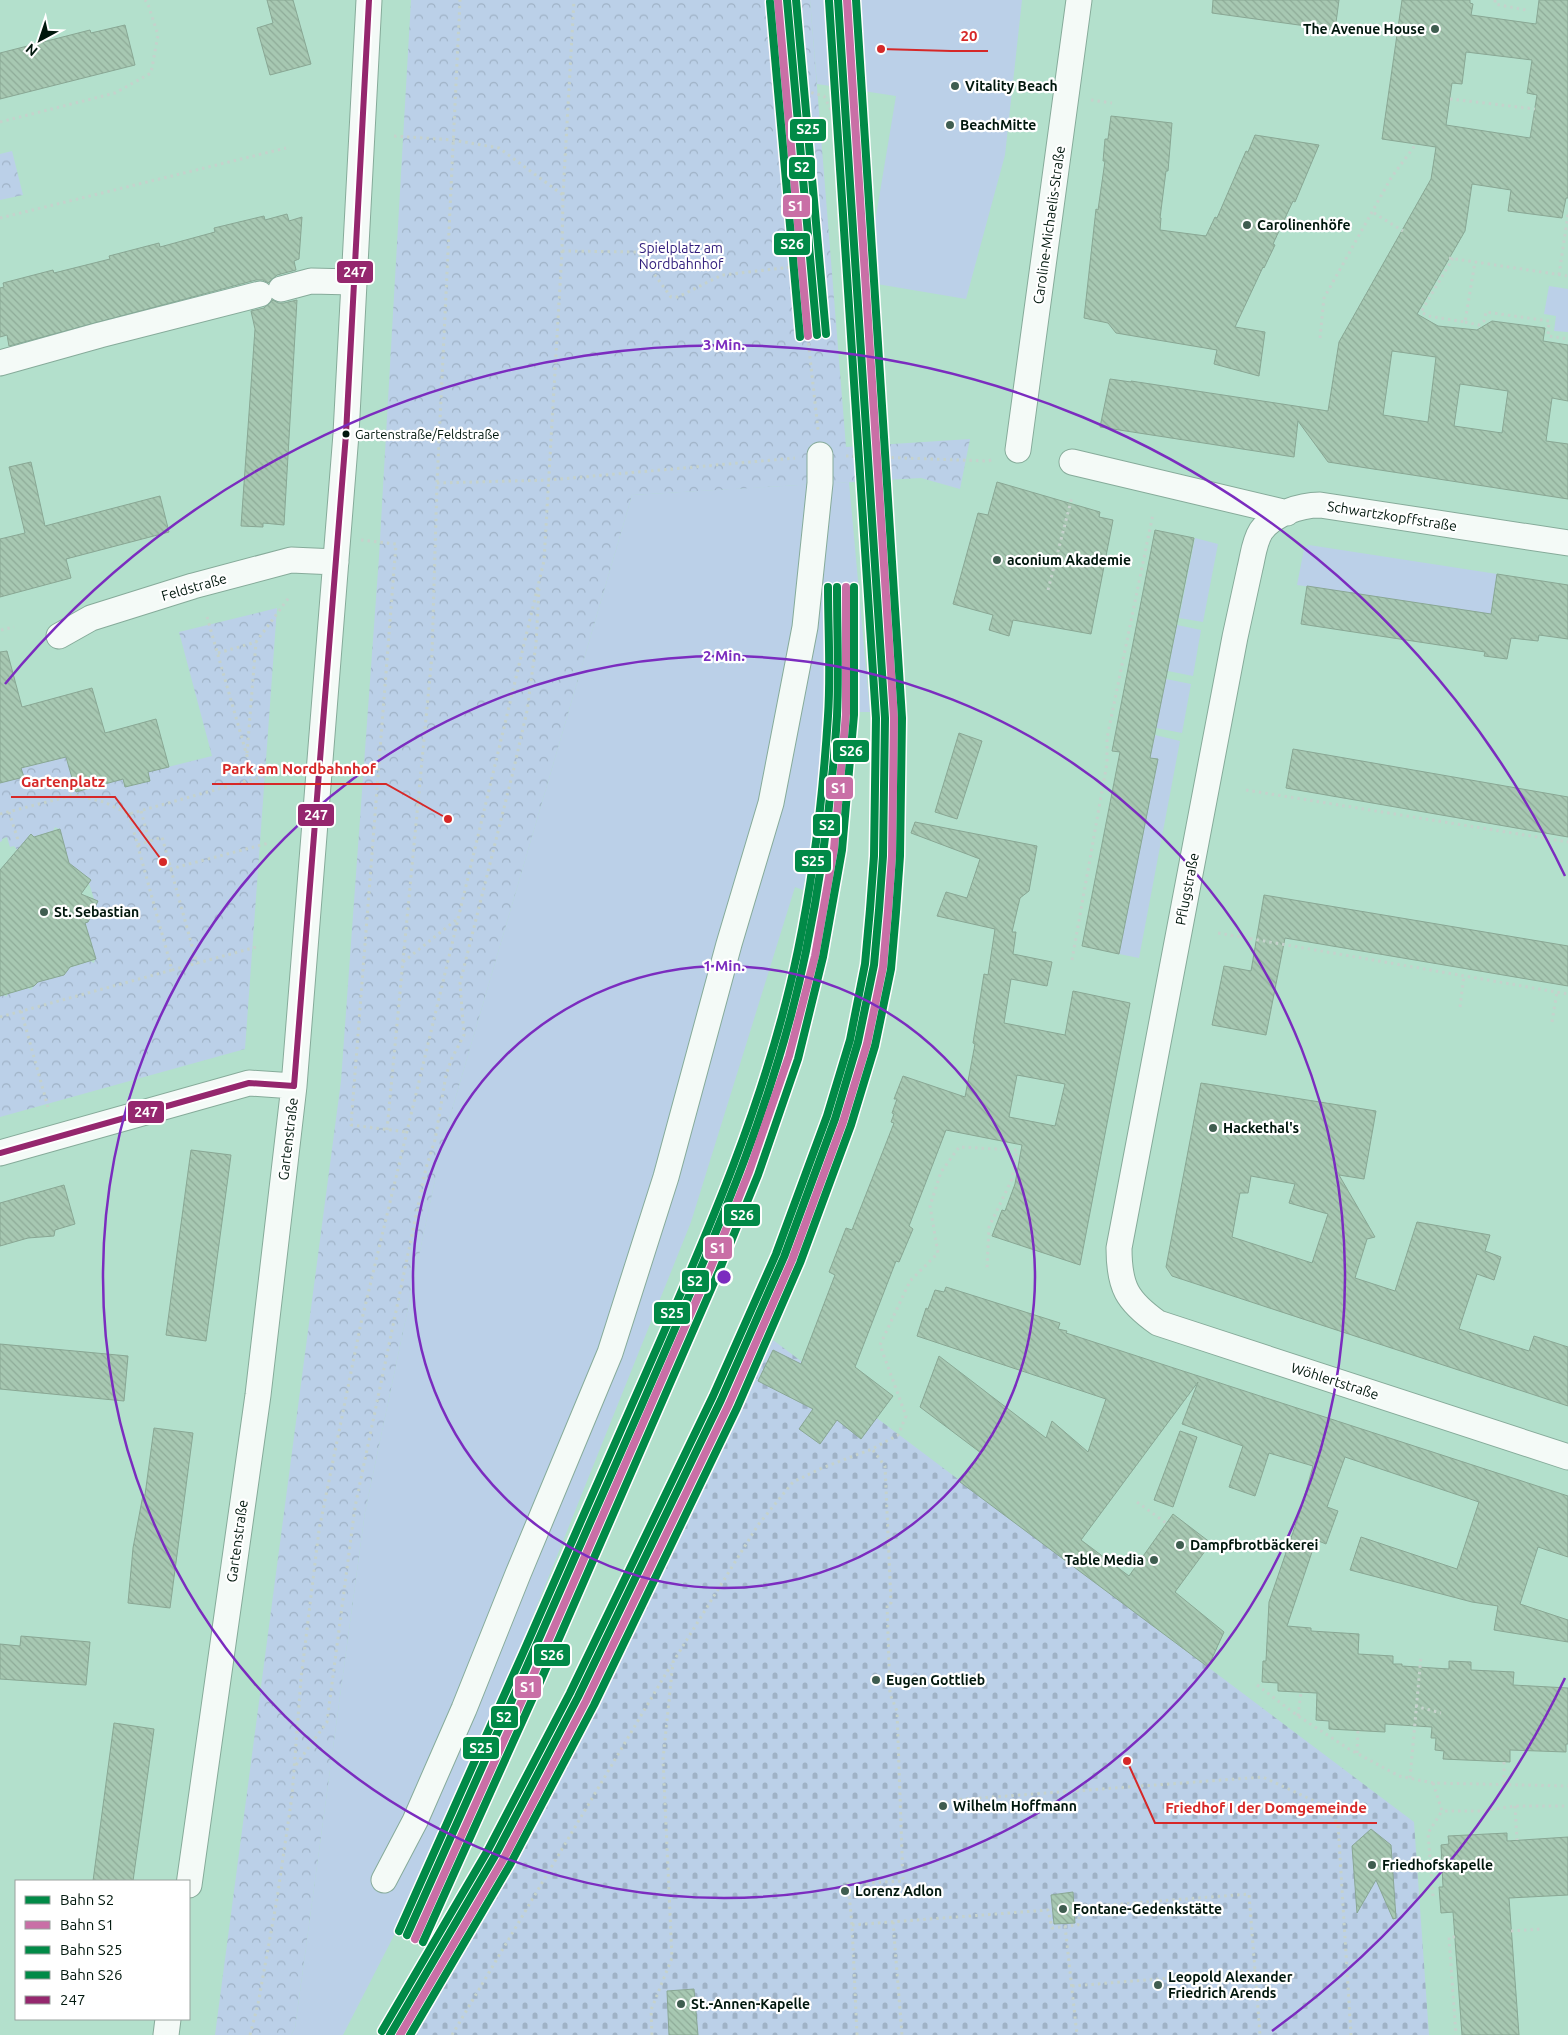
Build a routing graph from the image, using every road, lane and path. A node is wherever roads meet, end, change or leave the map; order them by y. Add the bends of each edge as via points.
1 (145, 0) edge
2 (369, 0) edge
3 (460, 0) edge
4 (574, 0) edge
5 (778, 0) edge
6 (1079, 0) edge
7 (1495, 0) edge
8 (1526, 10) dead end
9 (786, 86) junction
10 (1450, 99) dead end
11 (1091, 100) dead end
12 (1112, 103) dead end
13 (1535, 109) dead end
14 (0, 122) edge
15 (394, 136) dead end
16 (453, 140) junction
17 (838, 144) dead end
18 (1416, 144) dead end
19 (286, 148) dead end
20 (563, 195) junction
21 (1373, 212) junction
22 (1568, 214) edge
23 (0, 218) edge
24 (1403, 231) dead end
25 (562, 251) junction
26 (1475, 262) junction
27 (800, 266) junction
28 (1559, 275) junction
29 (1568, 276) edge
30 (353, 282) junction
31 (1465, 322) junction
32 (1320, 338) dead end
33 (1568, 339) edge
34 (0, 363) edge
35 (1018, 450) dead end
36 (820, 456) junction
37 (964, 460) dead end
38 (1072, 462) dead end
39 (549, 480) junction
40 (437, 483) junction
41 (1072, 497) dead end
42 (1287, 513) junction
43 (1153, 514) dead end
44 (1568, 543) edge
45 (337, 550) junction
46 (540, 581) junction
47 (1048, 590) dead end
48 (290, 596) dead end
49 (207, 617) dead end
50 (14, 627) dead end
51 (1, 630) edge
52 (59, 636) dead end
53 (256, 642) junction
54 (218, 653) junction
55 (247, 756) junction
56 (275, 773) dead end
57 (254, 780) junction
58 (1246, 790) dead end
59 (141, 810) junction
60 (10, 812) junction
61 (0, 814) edge
62 (129, 814) junction
63 (18, 840) dead end
64 (149, 842) junction
65 (1568, 842) edge
66 (269, 843) dead end
67 (138, 845) junction
68 (170, 869) junction
69 (457, 920) junction
70 (1218, 933) dead end
71 (260, 946) dead end
72 (1072, 960) dead end
73 (403, 962) junction
74 (197, 964) junction
75 (172, 970) junction
76 (1464, 975) junction
77 (1557, 992) junction
78 (1568, 994) edge
79 (1460, 1007) dead end
80 (21, 1011) junction
81 (0, 1017) edge
82 (1552, 1022) dead end
83 (294, 1086) junction
84 (48, 1107) dead end
85 (387, 1130) junction
86 (407, 1132) junction
87 (0, 1153) edge
88 (987, 1268) dead end
89 (1122, 1280) joint
90 (872, 1449) junction
91 (1568, 1457) edge
92 (1137, 1502) dead end
93 (1166, 1523) dead end
94 (1421, 1656) dead end
95 (673, 1662) junction
96 (1257, 1685) dead end
97 (1301, 1692) dead end
98 (1415, 1706) junction
99 (1441, 1713) dead end
100 (1298, 1716) junction
101 (1358, 1730) dead end
102 (1357, 1754) junction
103 (1504, 1762) dead end
104 (294, 1767) junction
105 (1410, 1778) junction
106 (1433, 1783) junction
107 (1504, 1784) junction
108 (1568, 1786) edge
109 (953, 1800) dead end
110 (1515, 1806) junction
111 (1568, 1806) edge
112 (1442, 1811) junction
113 (1517, 1840) dead end
114 (190, 1880) edge
115 (384, 1880) dead end
116 (1433, 1896) dead end
117 (893, 1922) junction
118 (852, 1925) junction
119 (1065, 1926) junction
120 (1540, 1929) dead end
121 (1511, 1931) dead end
122 (1455, 1937) dead end
123 (1256, 1971) junction
124 (1072, 1986) junction
125 (168, 2020) edge
126 (166, 2035) edge
127 (250, 2035) edge
128 (452, 2035) edge
129 (652, 2035) edge
130 (857, 2035) edge
131 (902, 2035) edge
132 (1076, 2035) edge
133 (1260, 2035) edge
134 (1351, 2035) edge
135 (1456, 2035) edge

1 - 14 path via 158,35 151,73 115,93
2 - 30 street, Gartenstraße
3 - 16 path
4 - 20 path
5 - 9 path
6 - 35 street, Caroline-Michaelis-Straße
7 - 8 path via 1495,4
9 - 17 path via 824,96 835,118
9 - 27 path
10 - 13 path
11 - 12 path
15 - 16 path
16 - 20 path via 499,148
16 - 40 path
18 - 21 path via 1391,178
19 - 23 path
20 - 25 path
21 - 24 path
21 - 32 path via 1324,298
22 - 28 path
25 - 27 path via 638,252 671,297 678,297 722,275
25 - 39 path
26 - 28 path
26 - 31 path
26 - 31 path via 1451,258 1421,312
27 - 36 path
28 - 29 path
30 - 34 street via 311,281
30 - 45 street, Gartenstraße
31 - 33 path via 1479,325 1484,321 1486,312 1550,321 1548,336
36 - 37 path
36 - 39 path
36 - 115 street via 805,627 771,803 666,1177 610,1353 464,1709 415,1821
38 - 42 street, Schwartzkopffstraße
39 - 40 path
39 - 46 path
40 - 73 path via 432,655
41 - 47 path
42 - 44 street, Schwartzkopffstraße via 1320,505
42 - 89 street, Pflugstraße via 1272,520 1256,541 1239,619 1119,1248
43 - 72 path via 1107,738 1107,763
45 - 52 street, Feldstraße via 193,586 91,618
45 - 83 street, Gartenstraße
45 - 85 path via 396,544 350,1125
46 - 69 path
46 - 104 path via 527,711 460,983 464,1035 446,1076 355,1507 326,1722
48 - 53 path
49 - 54 path
50 - 51 path
53 - 54 path
53 - 55 path
54 - 55 path
55 - 57 path
56 - 57 path
57 - 59 path
58 - 65 path
59 - 62 path
59 - 64 path
60 - 61 path
60 - 62 path via 74,795 104,802
60 - 63 path
62 - 67 path
64 - 67 path
64 - 68 path via 162,837
66 - 68 path
67 - 75 path
68 - 74 path
69 - 73 path
69 - 86 path
70 - 76 path
71 - 74 path
73 - 85 path
74 - 75 path
75 - 80 path
76 - 77 path
76 - 79 path
77 - 78 path
77 - 82 path
80 - 81 path
80 - 84 path
83 - 87 street via 249,1083
83 - 114 street, Gartenstraße via 258,1395
85 - 86 path
86 - 104 path via 361,1323 319,1530
88 - 90 path via 989,1227 1012,1179 1017,1150 959,1147 941,1172 930,1206 938,1253 910,1282 880,1345 906,1416 898,1435
89 - 91 street, Wöhlertstraße via 1137,1308 1158,1323
90 - 95 path via 792,1482 758,1525
90 - 118 path via 885,1466 891,1603 887,1604 890,1694 897,1711 903,1880 848,1884
92 - 93 path
94 - 98 path
95 - 128 path
95 - 129 path via 662,1759 672,1958 651,2010
96 - 100 path
97 - 100 path
98 - 99 path
98 - 105 path
100 - 102 path
101 - 102 path
102 - 105 path via 1399,1776
103 - 107 path
104 - 127 path via 277,1899
105 - 106 path
106 - 107 path
106 - 112 path
107 - 108 path
109 - 134 path via 1262,1777 1325,1806 1338,1824
110 - 111 path
110 - 112 path via 1481,1811
110 - 113 path
112 - 116 path via 1428,1833
117 - 118 path
117 - 119 path via 1048,1910 1052,1928
117 - 131 path
118 - 130 path
119 - 123 path via 1078,1925 1081,1907 1249,1894
119 - 124 path
120 - 121 path
122 - 135 path via 1448,1937
123 - 124 path
123 - 133 path
124 - 132 path
125 - 126 street

